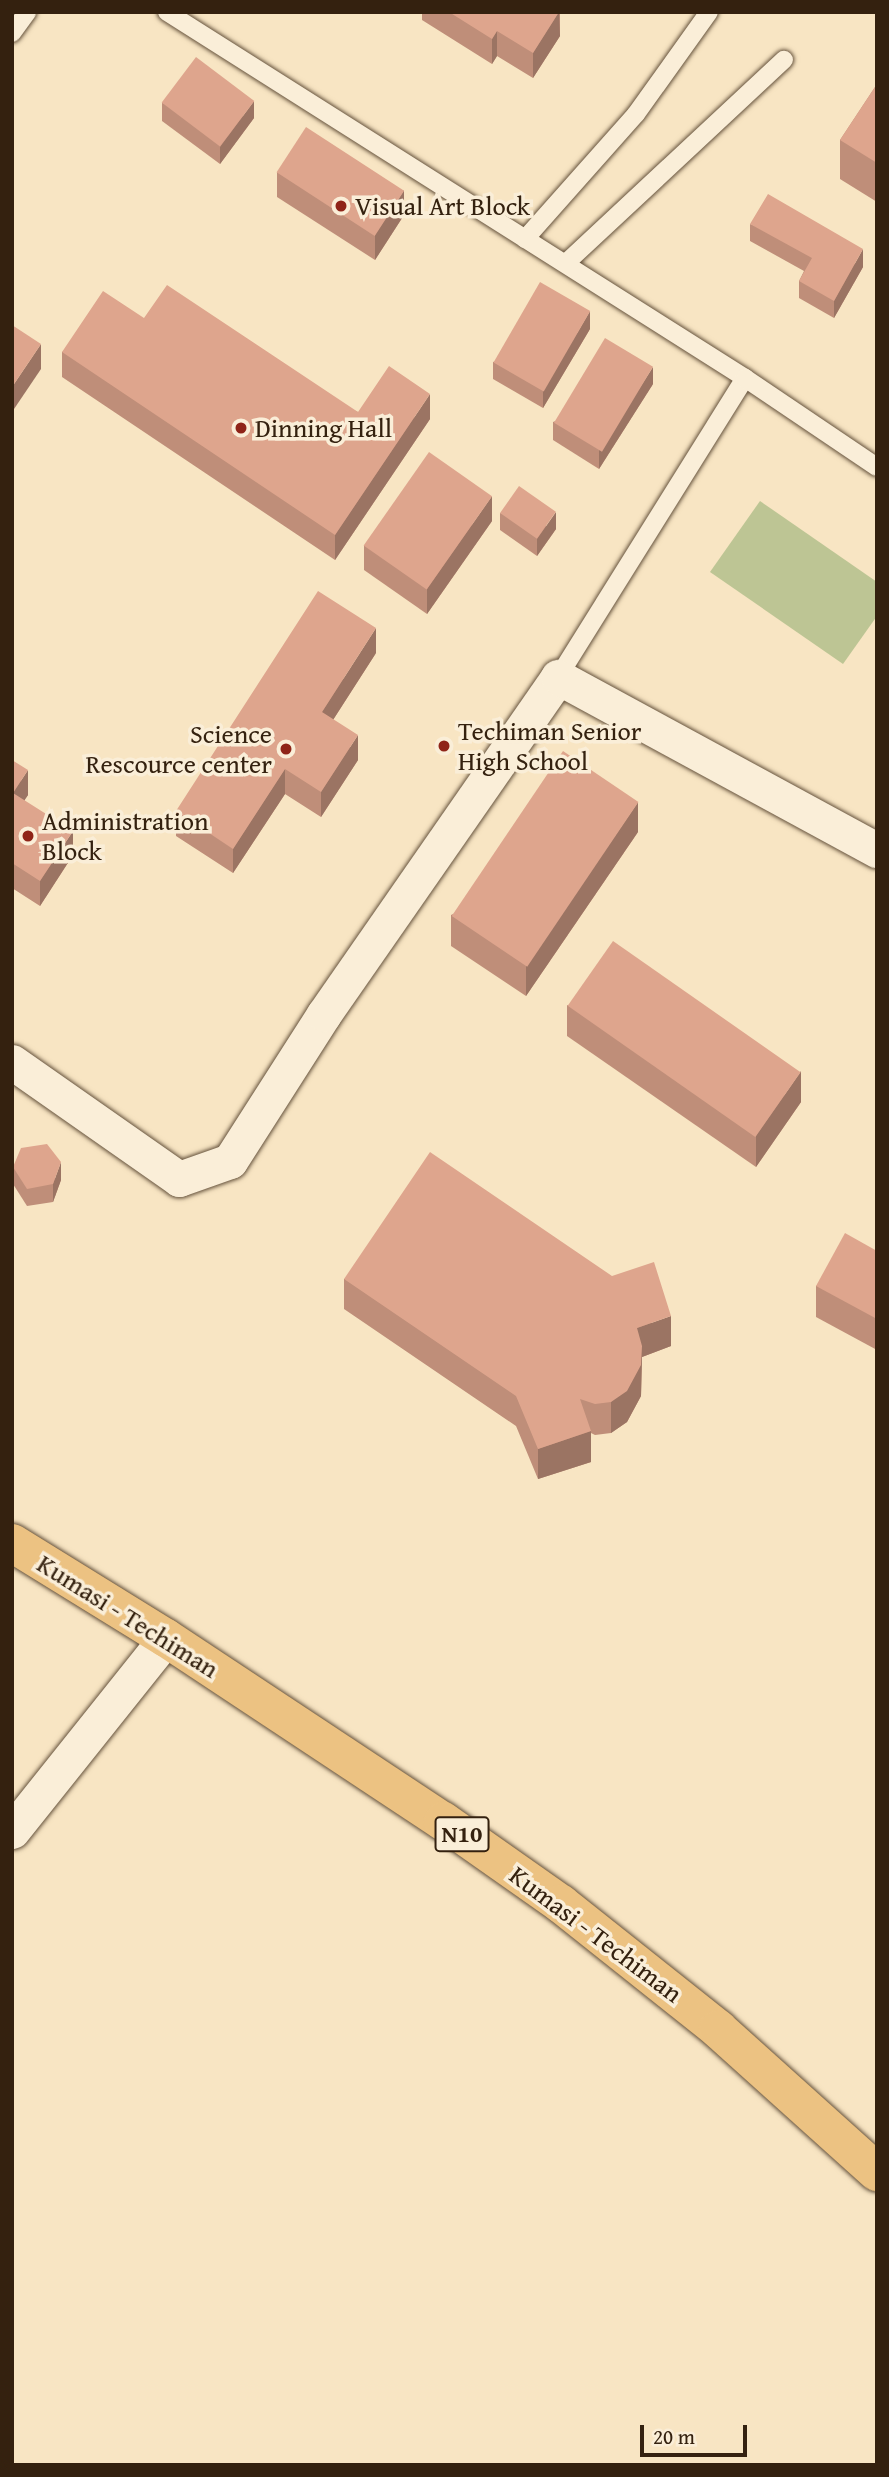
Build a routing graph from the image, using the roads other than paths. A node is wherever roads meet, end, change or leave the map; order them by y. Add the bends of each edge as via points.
1 (27, 12) edge
2 (167, 12) edge
3 (709, 12) edge
4 (12, 33) edge
5 (784, 60) dead end
6 (525, 239) junction
7 (566, 263) junction
8 (744, 378) junction
9 (877, 467) edge
10 (558, 677) junction
11 (877, 850) edge
12 (12, 1062) edge
13 (12, 1543) edge
14 (166, 1638) junction
15 (12, 1831) edge
16 (877, 2172) edge

1 - 4 lane
2 - 6 lane
3 - 6 lane via 636,114
5 - 7 lane
6 - 7 lane
7 - 8 lane
8 - 9 lane
8 - 10 lane
10 - 11 street
10 - 12 street via 324,1014 230,1161 179,1179
13 - 14 highway, Kumasi - Techiman / N10
14 - 15 street
14 - 16 highway, Kumasi - Techiman / N10 via 561,1904 718,2029

